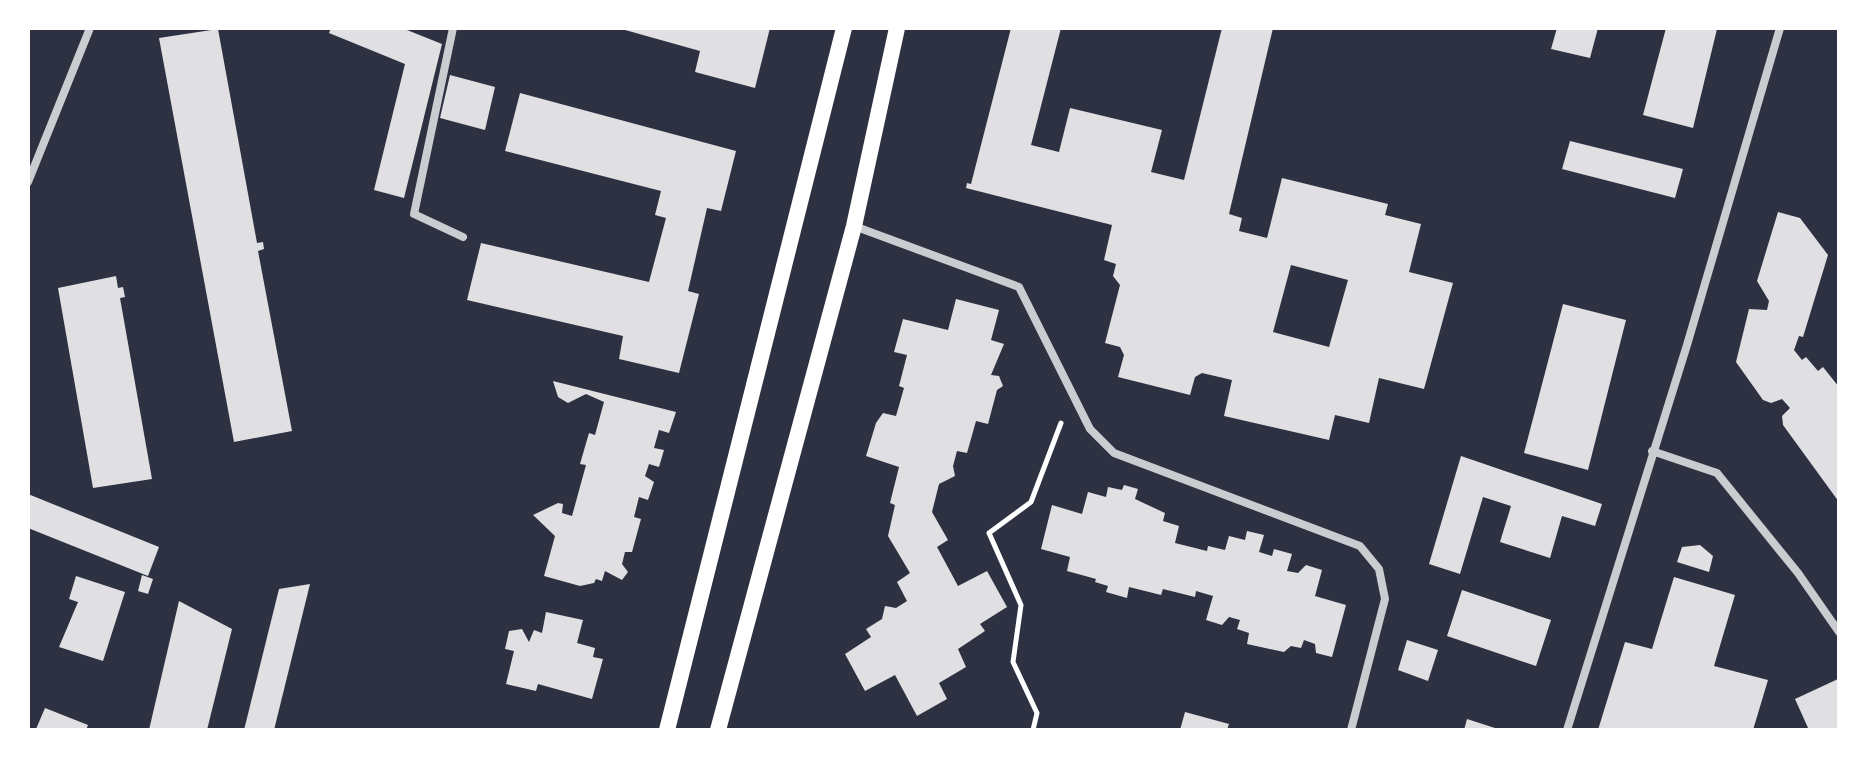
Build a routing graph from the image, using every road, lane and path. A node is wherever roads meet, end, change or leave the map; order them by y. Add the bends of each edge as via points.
1 (90, 28) edge
2 (453, 28) edge
3 (844, 28) edge
4 (897, 28) edge
5 (1780, 28) edge
6 (28, 182) edge
7 (854, 226) junction
8 (463, 237) dead end
9 (1073, 394) junction
10 (1652, 451) junction
11 (1839, 632) edge
12 (667, 730) edge
13 (718, 730) edge
14 (1033, 730) edge
15 (1351, 730) edge
16 (1567, 730) edge

1 - 6 street
2 - 8 street via 414,214
3 - 12 main road
4 - 7 main road
5 - 10 street
7 - 9 street via 1019,287
7 - 13 main road
9 - 14 path via 1031,502 989,533 1021,605 1013,662 1037,713
9 - 15 street via 1090,429 1114,453 1360,546 1379,569 1385,599
10 - 11 street via 1717,473
10 - 16 street

